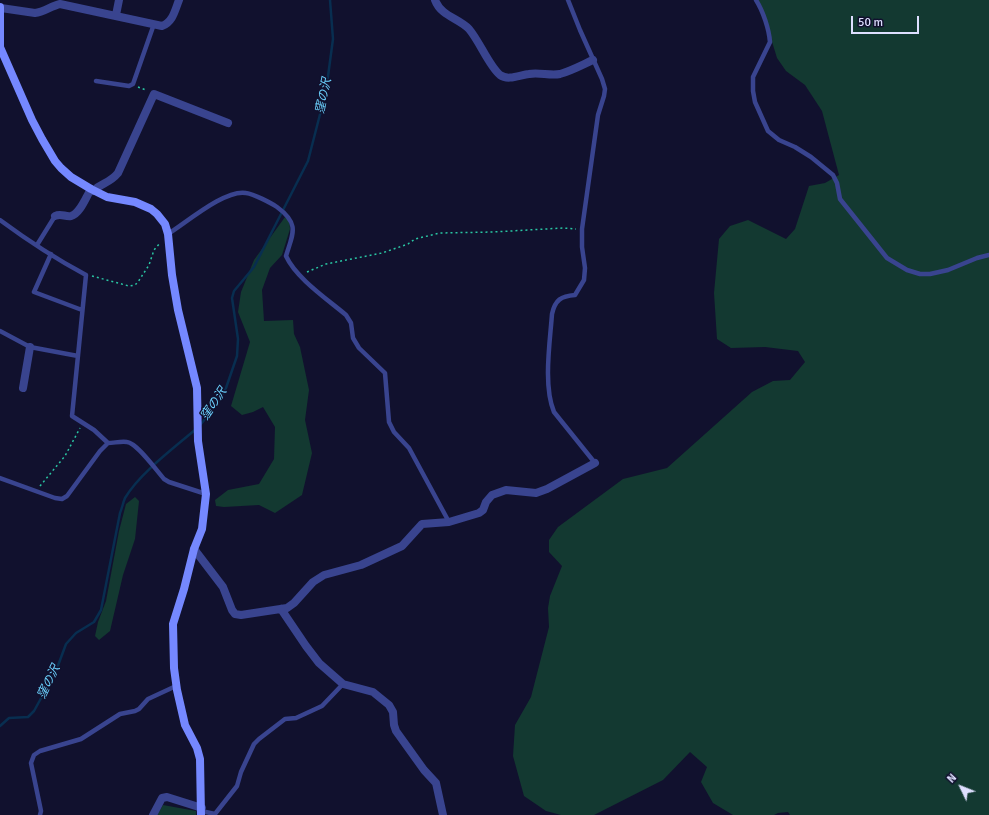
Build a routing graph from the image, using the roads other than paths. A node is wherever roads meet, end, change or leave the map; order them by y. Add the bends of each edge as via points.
1 (119, 0) edge
2 (179, 0) edge
3 (436, 0) edge
4 (568, 0) edge
5 (756, 0) edge
6 (0, 7) edge
7 (116, 15) junction
8 (154, 24) junction
9 (0, 47) edge
10 (593, 60) junction
11 (96, 81) dead end
12 (228, 123) dead end
13 (92, 190) junction
14 (54, 216) joint
15 (0, 220) edge
16 (168, 234) junction
17 (37, 245) junction
18 (51, 254) junction
19 (989, 255) edge
20 (82, 310) junction
21 (0, 331) edge
22 (30, 347) junction
23 (78, 356) junction
24 (23, 388) dead end
25 (108, 443) junction
26 (595, 463) joint
27 (0, 478) edge
28 (206, 494) junction
29 (449, 522) junction
30 (194, 549) junction
31 (281, 609) junction
32 (343, 684) junction
33 (176, 686) junction
34 (201, 811) edge
35 (40, 815) edge
36 (154, 815) edge
37 (443, 815) edge

1 - 7 street
2 - 8 street via 171,20 162,26
3 - 10 street via 437,5 445,13 470,30 494,68 505,77 559,74
4 - 10 lane
5 - 19 lane via 770,42 753,77 753,91 768,131 779,140 811,157 833,175 840,199 887,258 907,270 930,274
6 - 7 street via 35,13 60,4
6 - 9 street
7 - 8 street
8 - 11 lane via 133,84 129,86
9 - 13 street via 48,150 61,168
10 - 26 lane via 605,89 598,115 582,229 584,280 575,295 560,299 554,304 548,385 554,412
12 - 13 street via 154,94 118,173 113,179
13 - 14 street via 76,213 70,216
13 - 16 street via 107,197 135,202 151,209 165,224
14 - 17 lane
15 - 17 lane
16 - 28 street via 178,310 197,388 198,441
16 - 29 lane via 211,204 240,193 247,193 285,214 293,223 286,256 290,264 300,276 346,315 359,348 385,373 389,422 394,432 409,448
17 - 18 lane
18 - 20 lane via 86,274
18 - 20 lane via 34,292
20 - 23 lane
21 - 22 lane
22 - 23 lane
22 - 24 street
23 - 25 lane via 72,416
25 - 27 lane via 62,499
25 - 28 lane via 132,444 164,479
26 - 29 street via 536,493 506,490 492,495 480,514
28 - 30 street via 202,529
29 - 31 street via 422,524 402,546 361,565 324,575 313,582 294,603
30 - 31 street via 222,587 235,614
30 - 33 street via 173,624
31 - 32 street via 319,663
32 - 34 lane via 322,706 296,718 285,719 259,739 254,744 237,786 216,814
32 - 37 street via 373,692 389,705 396,732 436,783
33 - 34 street via 185,725 200,759
33 - 35 lane via 148,700 139,709 120,714 81,738 34,755 31,763
34 - 36 street via 162,798

